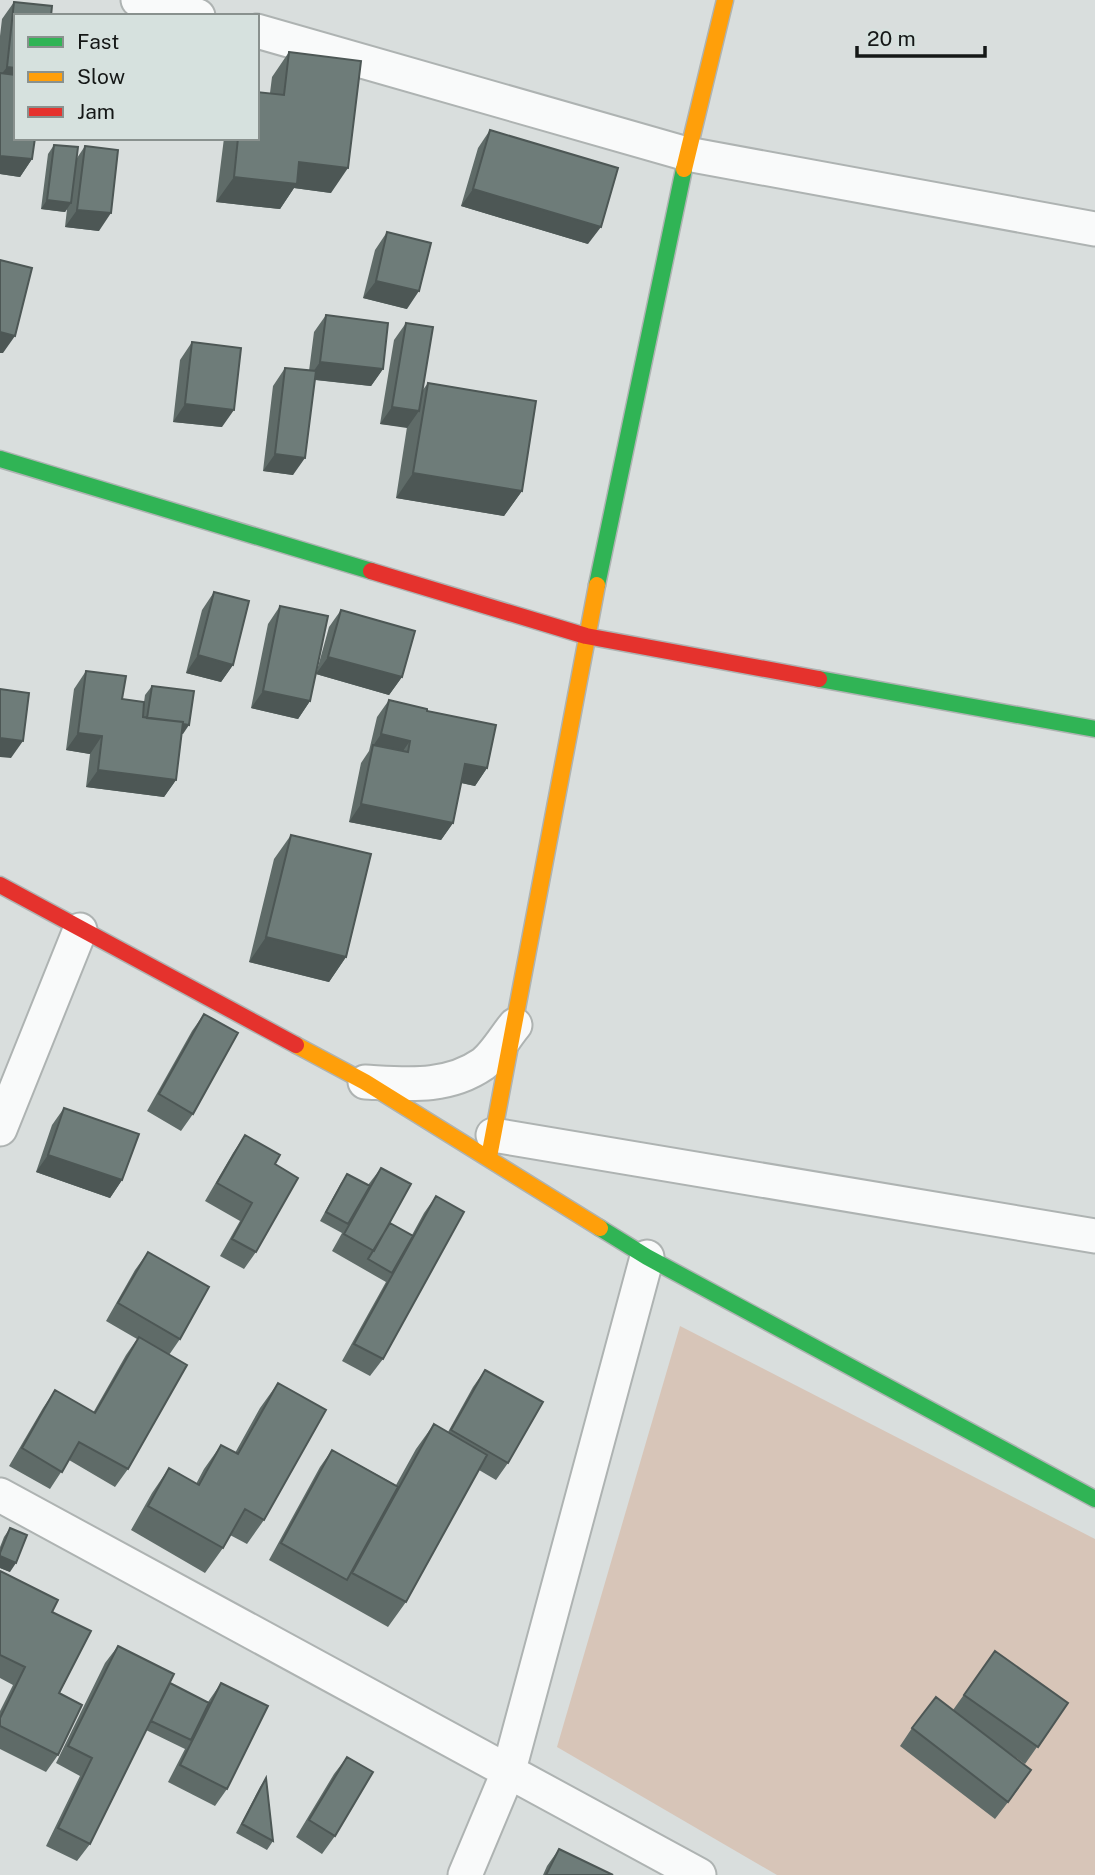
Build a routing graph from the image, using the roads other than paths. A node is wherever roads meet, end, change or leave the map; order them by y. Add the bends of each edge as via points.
1 (138, 0) edge
2 (725, 0) edge
3 (190, 14) edge
4 (259, 32) edge
5 (687, 154) junction
6 (1095, 229) edge
7 (0, 459) edge
8 (586, 636) junction
9 (1095, 729) edge
10 (0, 885) edge
11 (80, 930) junction
12 (516, 1024) junction
13 (365, 1082) junction
14 (0, 1129) edge
15 (491, 1146) junction
16 (1095, 1236) edge
17 (647, 1257) junction
18 (0, 1495) edge
19 (1095, 1499) edge
20 (509, 1770) junction
21 (465, 1875) edge
22 (699, 1875) edge

1 - 3 street
2 - 5 street
4 - 5 street
5 - 6 street
5 - 8 street
7 - 8 street
8 - 9 street
8 - 12 street
10 - 11 street
11 - 13 street
11 - 14 street
12 - 13 street via 485,1063 454,1079 422,1085
12 - 15 street
13 - 15 street
15 - 16 street
15 - 17 street
17 - 19 street
17 - 20 street
18 - 20 street
20 - 21 street
20 - 22 street

